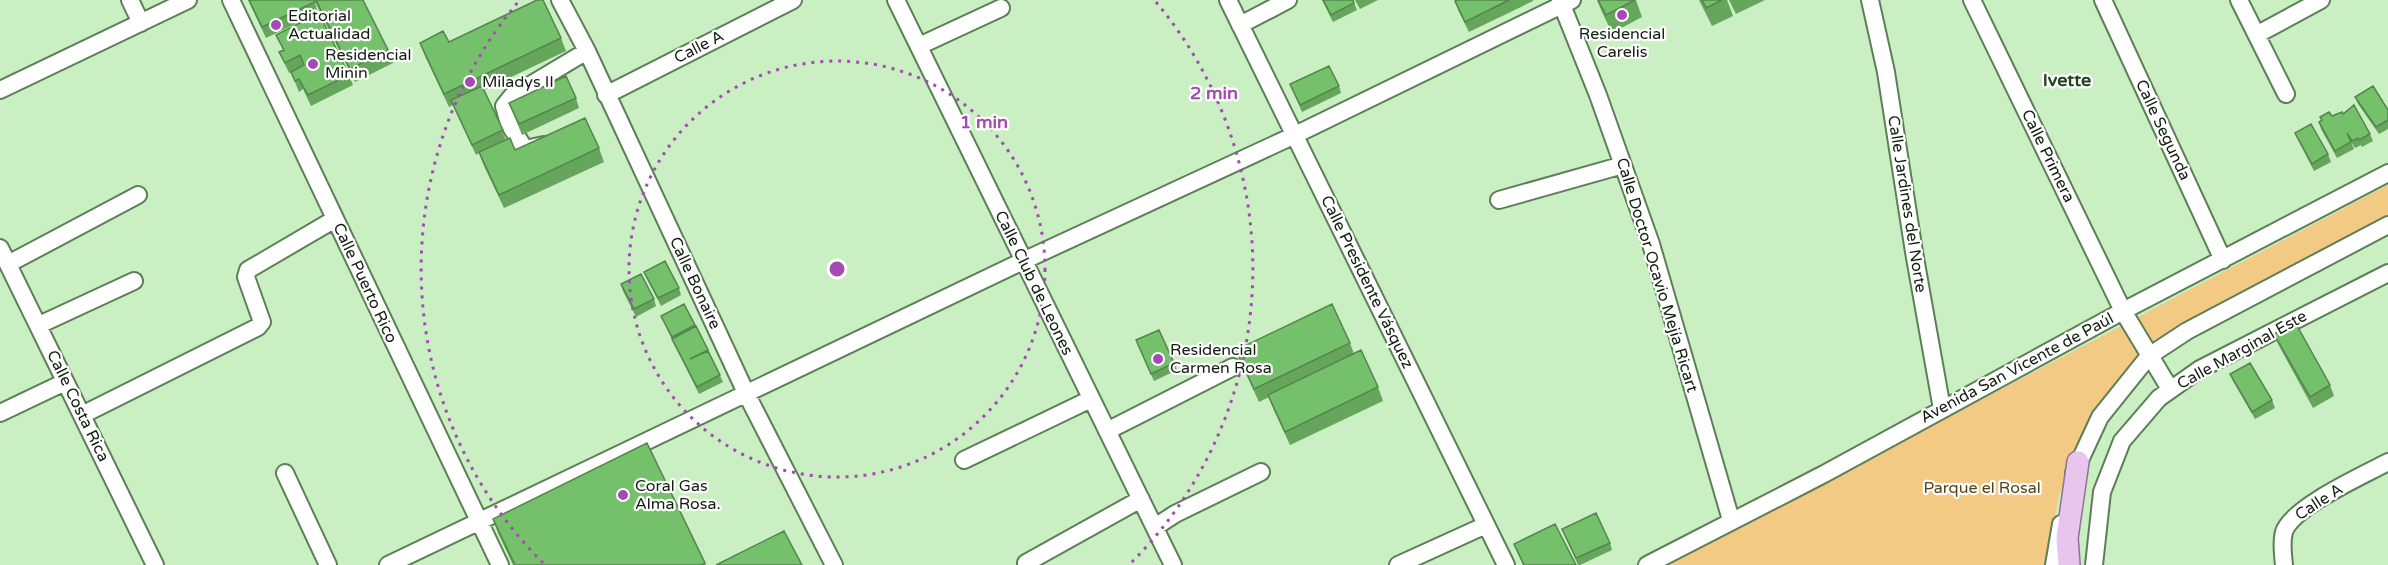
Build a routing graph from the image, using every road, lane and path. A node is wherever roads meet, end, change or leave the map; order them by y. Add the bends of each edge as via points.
1 (130, 0) edge
2 (188, 0) edge
3 (231, 0) edge
4 (560, 0) edge
5 (793, 0) edge
6 (1228, 0) edge
7 (1288, 0) edge
8 (1870, 0) edge
9 (1972, 0) edge
10 (2103, 0) edge
11 (2239, 0) edge
12 (2321, 0) edge
13 (898, 1) edge
14 (1565, 2) edge
15 (1001, 8) dead end
16 (141, 23) junction
17 (1240, 25) junction
18 (2258, 34) junction
19 (920, 46) junction
20 (586, 51) junction
21 (0, 90) edge
22 (2286, 94) dead end
23 (606, 95) junction
24 (1295, 135) junction
25 (560, 138) edge
26 (1623, 165) junction
27 (2388, 172) edge
28 (138, 195) dead end
29 (1500, 200) dead end
30 (335, 219) junction
31 (2388, 225) edge
32 (0, 248) edge
33 (2223, 260) junction
34 (1023, 261) junction
35 (8, 264) junction
36 (2388, 273) edge
37 (134, 281) dead end
38 (2123, 311) junction
39 (39, 325) junction
40 (2149, 356) junction
41 (1233, 368) dead end
42 (65, 382) junction
43 (2170, 389) junction
44 (747, 395) junction
45 (1091, 399) junction
46 (1942, 409) junction
47 (0, 413) edge
48 (82, 415) junction
49 (1107, 431) junction
50 (964, 460) dead end
51 (2078, 462) junction
52 (2388, 462) edge
53 (1261, 472) dead end
54 (285, 473) dead end
55 (1141, 499) junction
56 (1731, 520) junction
57 (478, 521) junction
58 (1486, 525) junction
59 (1155, 528) junction
60 (2094, 561) edge
61 (1026, 563) dead end
62 (155, 565) edge
63 (328, 565) edge
64 (388, 565) edge
65 (500, 565) edge
66 (834, 565) edge
67 (1173, 565) edge
68 (1398, 565) edge
69 (1506, 565) edge
70 (1647, 565) edge
71 (2054, 565) edge
72 (2069, 565) edge
73 (2284, 565) edge

1 - 16 street
2 - 16 street
3 - 30 street, Calle Puerto Rico
4 - 20 street, Calle Bonaire
5 - 23 street, Calle A
6 - 17 street, Calle Presidente Vásquez
7 - 17 street
8 - 46 street, Calle Jardines del Norte via 1886,72
9 - 38 street, Calle Primera
10 - 33 street, Calle Segunda
11 - 18 street
12 - 18 street
13 - 19 street, Calle Club de Leones
14 - 24 street
14 - 26 street, Calle Doctor Ocavio Mejía Ricart
15 - 19 street
16 - 21 street
17 - 24 street, Calle Presidente Vásquez
18 - 22 street
19 - 34 street, Calle Club de Leones
20 - 23 street, Calle Bonaire
20 - 25 street via 512,96 504,106 509,124 525,148
23 - 44 street, Calle Bonaire
24 - 34 street
24 - 58 street, Calle Presidente Vásquez
26 - 29 street
26 - 56 street, Calle Doctor Ocavio Mejía Ricart
27 - 33 street, Avenida San Vicente de Paúl
28 - 35 street
30 - 48 street via 248,270 246,277 262,322 258,327
30 - 57 street, Calle Puerto Rico
31 - 40 street via 2187,331
32 - 35 street, Calle Costa Rica
33 - 38 street, Avenida San Vicente de Paúl
34 - 44 street
34 - 45 street, Calle Club de Leones
35 - 39 street, Calle Costa Rica
36 - 43 street, Calle Marginal Este via 2200,369
37 - 39 street
38 - 40 street, Calle Primera
38 - 46 street, Avenida San Vicente de Paúl
39 - 42 street, Calle Costa Rica
40 - 43 street, Calle Primera
40 - 51 street via 2100,417
41 - 49 street
42 - 47 street
42 - 48 street, Calle Costa Rica
43 - 60 street, Calle Marginal Este via 2121,441 2102,492
44 - 57 street
44 - 66 street, Calle Bonaire
45 - 49 street, Calle Club de Leones
45 - 50 street
46 - 56 street, Avenida San Vicente de Paúl
48 - 62 street, Calle Costa Rica
49 - 55 street, Calle Club de Leones
51 - 71 street via 2065,501
51 - 72 main road via 2067,538
52 - 73 street, Calle A via 2307,506 2293,518 2285,531
53 - 59 street via 1175,514
54 - 63 street
55 - 59 street, Calle Club de Leones
55 - 61 street
56 - 70 street, Avenida San Vicente de Paúl
57 - 64 street
57 - 65 street, Calle Puerto Rico
58 - 68 street
58 - 69 street, Calle Presidente Vásquez
59 - 67 street, Calle Club de Leones

